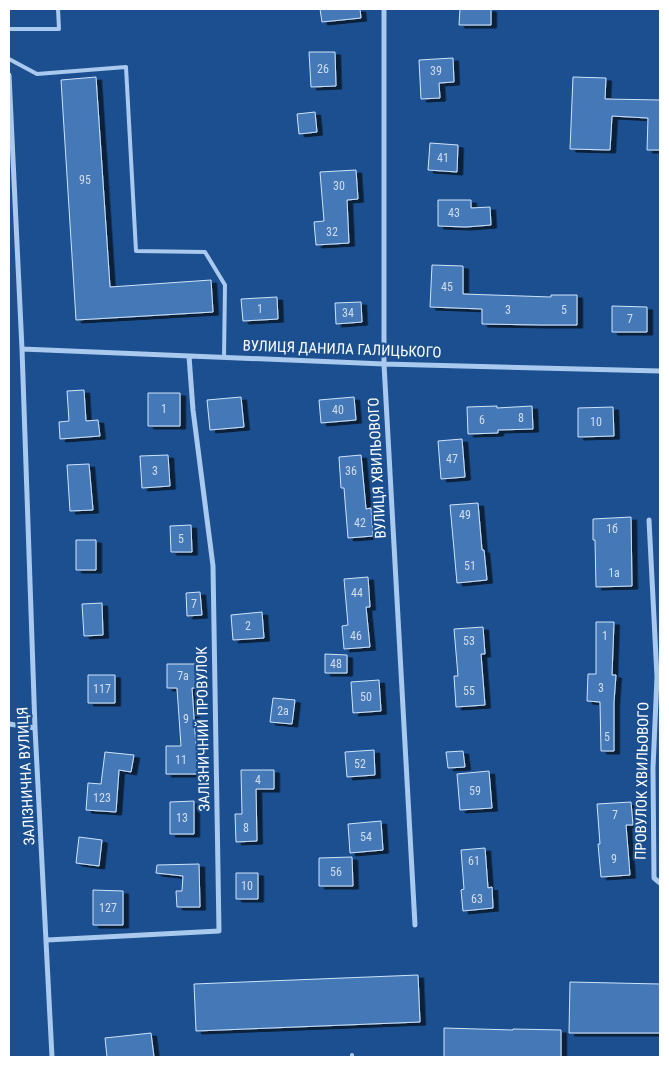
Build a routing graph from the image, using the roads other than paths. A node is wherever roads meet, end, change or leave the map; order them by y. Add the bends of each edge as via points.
1 (58, 9) edge
2 (384, 9) edge
3 (9, 29) edge
4 (9, 59) edge
5 (9, 75) edge
6 (22, 349) junction
7 (189, 356) junction
8 (224, 357) junction
9 (384, 364) junction
10 (660, 371) edge
11 (649, 520) dead end
12 (659, 677) edge
13 (9, 724) edge
14 (35, 728) junction
15 (660, 883) edge
16 (415, 925) dead end
17 (47, 940) junction
18 (52, 1057) edge

1 - 3 lane via 59,29
2 - 9 street, ВУЛИЦЯ ХВИЛЬОВОГО
4 - 8 lane via 37,74 126,67 136,252 205,252 225,285
5 - 6 street, ЗАЛІЗНИЧНА ВУЛИЦЯ
6 - 7 street, ВУЛИЦЯ ДАНИЛА ГАЛИЦЬКОГО
6 - 14 street, ЗАЛІЗНИЧНА ВУЛИЦЯ
7 - 8 street, ВУЛИЦЯ ДАНИЛА ГАЛИЦЬКОГО
7 - 17 street, ЗАЛІЗНИЧНИЙ ПРОВУЛОК via 192,410 213,566 219,931
8 - 9 street, ВУЛИЦЯ ДАНИЛА ГАЛИЦЬКОГО
9 - 10 street, ВУЛИЦЯ ДАНИЛА ГАЛИЦЬКОГО
9 - 16 street, ВУЛИЦЯ ХВИЛЬОВОГО
11 - 12 street, ПРОВУЛОК ХВИЛЬОВОГО
12 - 15 street, ПРОВУЛОК ХВИЛЬОВОГО via 652,768 654,878
13 - 14 street
14 - 17 street, ЗАЛІЗНИЧНА ВУЛИЦЯ
17 - 18 street, ЗАЛІЗНИЧНА ВУЛИЦЯ

